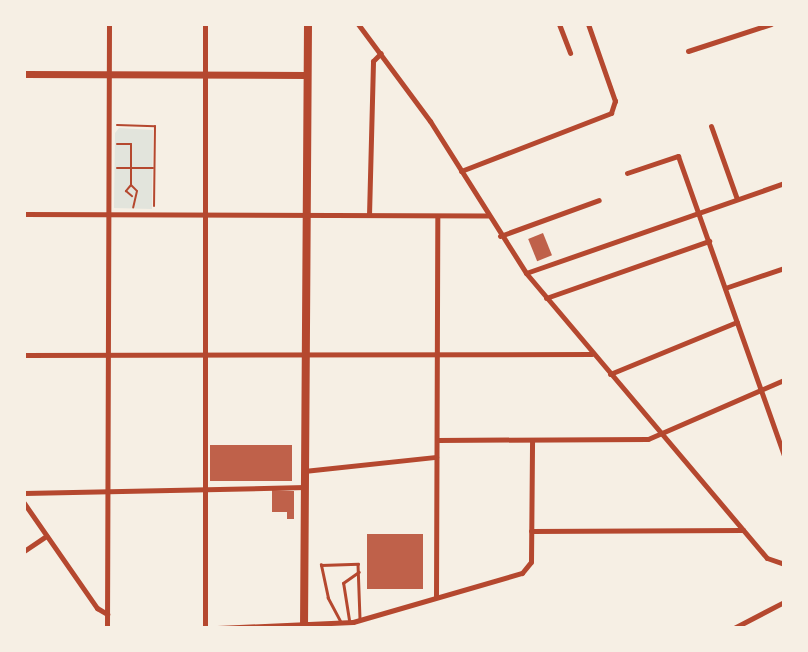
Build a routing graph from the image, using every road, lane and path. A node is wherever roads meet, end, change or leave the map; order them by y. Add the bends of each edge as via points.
1 (110, 24) edge
2 (205, 24) edge
3 (308, 24) edge
4 (358, 24) edge
5 (559, 24) edge
6 (588, 24) edge
7 (771, 24) edge
8 (688, 51) dead end
9 (570, 53) dead end
10 (381, 54) junction
11 (24, 74) edge
12 (109, 74) junction
13 (205, 75) junction
14 (307, 75) junction
15 (109, 125) junction
16 (711, 126) dead end
17 (109, 144) junction
18 (109, 168) junction
19 (131, 168) junction
20 (155, 168) junction
21 (461, 170) junction
22 (627, 173) dead end
23 (783, 183) edge
24 (131, 185) junction
25 (132, 197) junction
26 (737, 199) junction
27 (599, 200) dead end
28 (699, 212) junction
29 (305, 213) junction
30 (24, 214) edge
31 (109, 214) junction
32 (133, 214) junction
33 (154, 214) junction
34 (205, 214) junction
35 (369, 215) junction
36 (437, 216) junction
37 (488, 216) junction
38 (500, 236) junction
39 (709, 241) junction
40 (783, 268) edge
41 (526, 273) junction
42 (726, 288) junction
43 (546, 298) junction
44 (737, 322) junction
45 (304, 352) junction
46 (205, 353) junction
47 (436, 353) junction
48 (108, 354) junction
49 (592, 354) junction
50 (24, 355) edge
51 (610, 374) junction
52 (783, 380) edge
53 (761, 391) junction
54 (663, 436) junction
55 (436, 440) junction
56 (532, 440) junction
57 (783, 456) edge
58 (436, 457) junction
59 (304, 471) junction
60 (304, 487) junction
61 (205, 489) junction
62 (108, 491) junction
63 (24, 493) edge
64 (24, 503) edge
65 (743, 530) junction
66 (531, 531) junction
67 (46, 536) junction
68 (24, 551) edge
69 (783, 564) edge
70 (359, 572) junction
71 (436, 597) junction
72 (783, 602) edge
73 (107, 614) junction
74 (360, 620) junction
75 (349, 622) junction
76 (342, 624) junction
77 (304, 627) edge
78 (107, 628) edge
79 (205, 628) edge
80 (217, 628) edge
81 (734, 628) edge

1 - 12 street
2 - 13 street
3 - 14 main road
4 - 10 street
5 - 9 street
6 - 21 street via 615,101 611,113
7 - 8 street
10 - 21 street
10 - 35 street via 373,61
11 - 12 street
12 - 13 street
12 - 15 street
13 - 14 street
13 - 34 street
14 - 29 main road
15 - 17 street
15 - 20 path via 155,126
16 - 26 street
17 - 18 street
17 - 19 path via 131,144
18 - 19 path
18 - 31 street
19 - 20 path
19 - 24 path
20 - 33 path
21 - 37 street
22 - 28 street via 678,156
23 - 26 street
24 - 25 path via 126,191
24 - 25 path via 137,191
25 - 32 path
26 - 28 street
27 - 38 street
28 - 39 street
28 - 41 street
29 - 34 street
29 - 35 street
29 - 45 main road
30 - 31 street
31 - 32 street
31 - 48 street
32 - 33 street
33 - 34 street
34 - 46 street
35 - 36 street
36 - 37 street
36 - 47 street
37 - 38 street
38 - 41 street
39 - 42 street
39 - 43 street
40 - 42 street
41 - 43 street
42 - 44 street
43 - 49 street
44 - 51 street
44 - 53 street
45 - 46 street
45 - 47 street
45 - 59 main road
46 - 48 street
46 - 61 street
47 - 49 street
47 - 55 street
48 - 50 street
48 - 62 street
49 - 51 street
51 - 54 street
52 - 53 street
53 - 54 street
53 - 57 street
54 - 56 street
54 - 65 street
55 - 56 street
55 - 58 street
56 - 66 street
58 - 59 street
58 - 71 street
59 - 60 main road
60 - 61 street
60 - 77 main road
61 - 62 street
61 - 79 street
62 - 63 street
62 - 73 street
64 - 67 street
65 - 66 street
65 - 69 street via 771,562
66 - 71 street via 531,562 522,573
67 - 68 street
67 - 73 street via 97,608
70 - 74 lane
70 - 75 lane via 343,583
70 - 76 lane via 358,564 321,565 328,598
71 - 74 street
72 - 81 street
73 - 78 street
74 - 75 street
75 - 76 street
76 - 77 street
77 - 80 street

